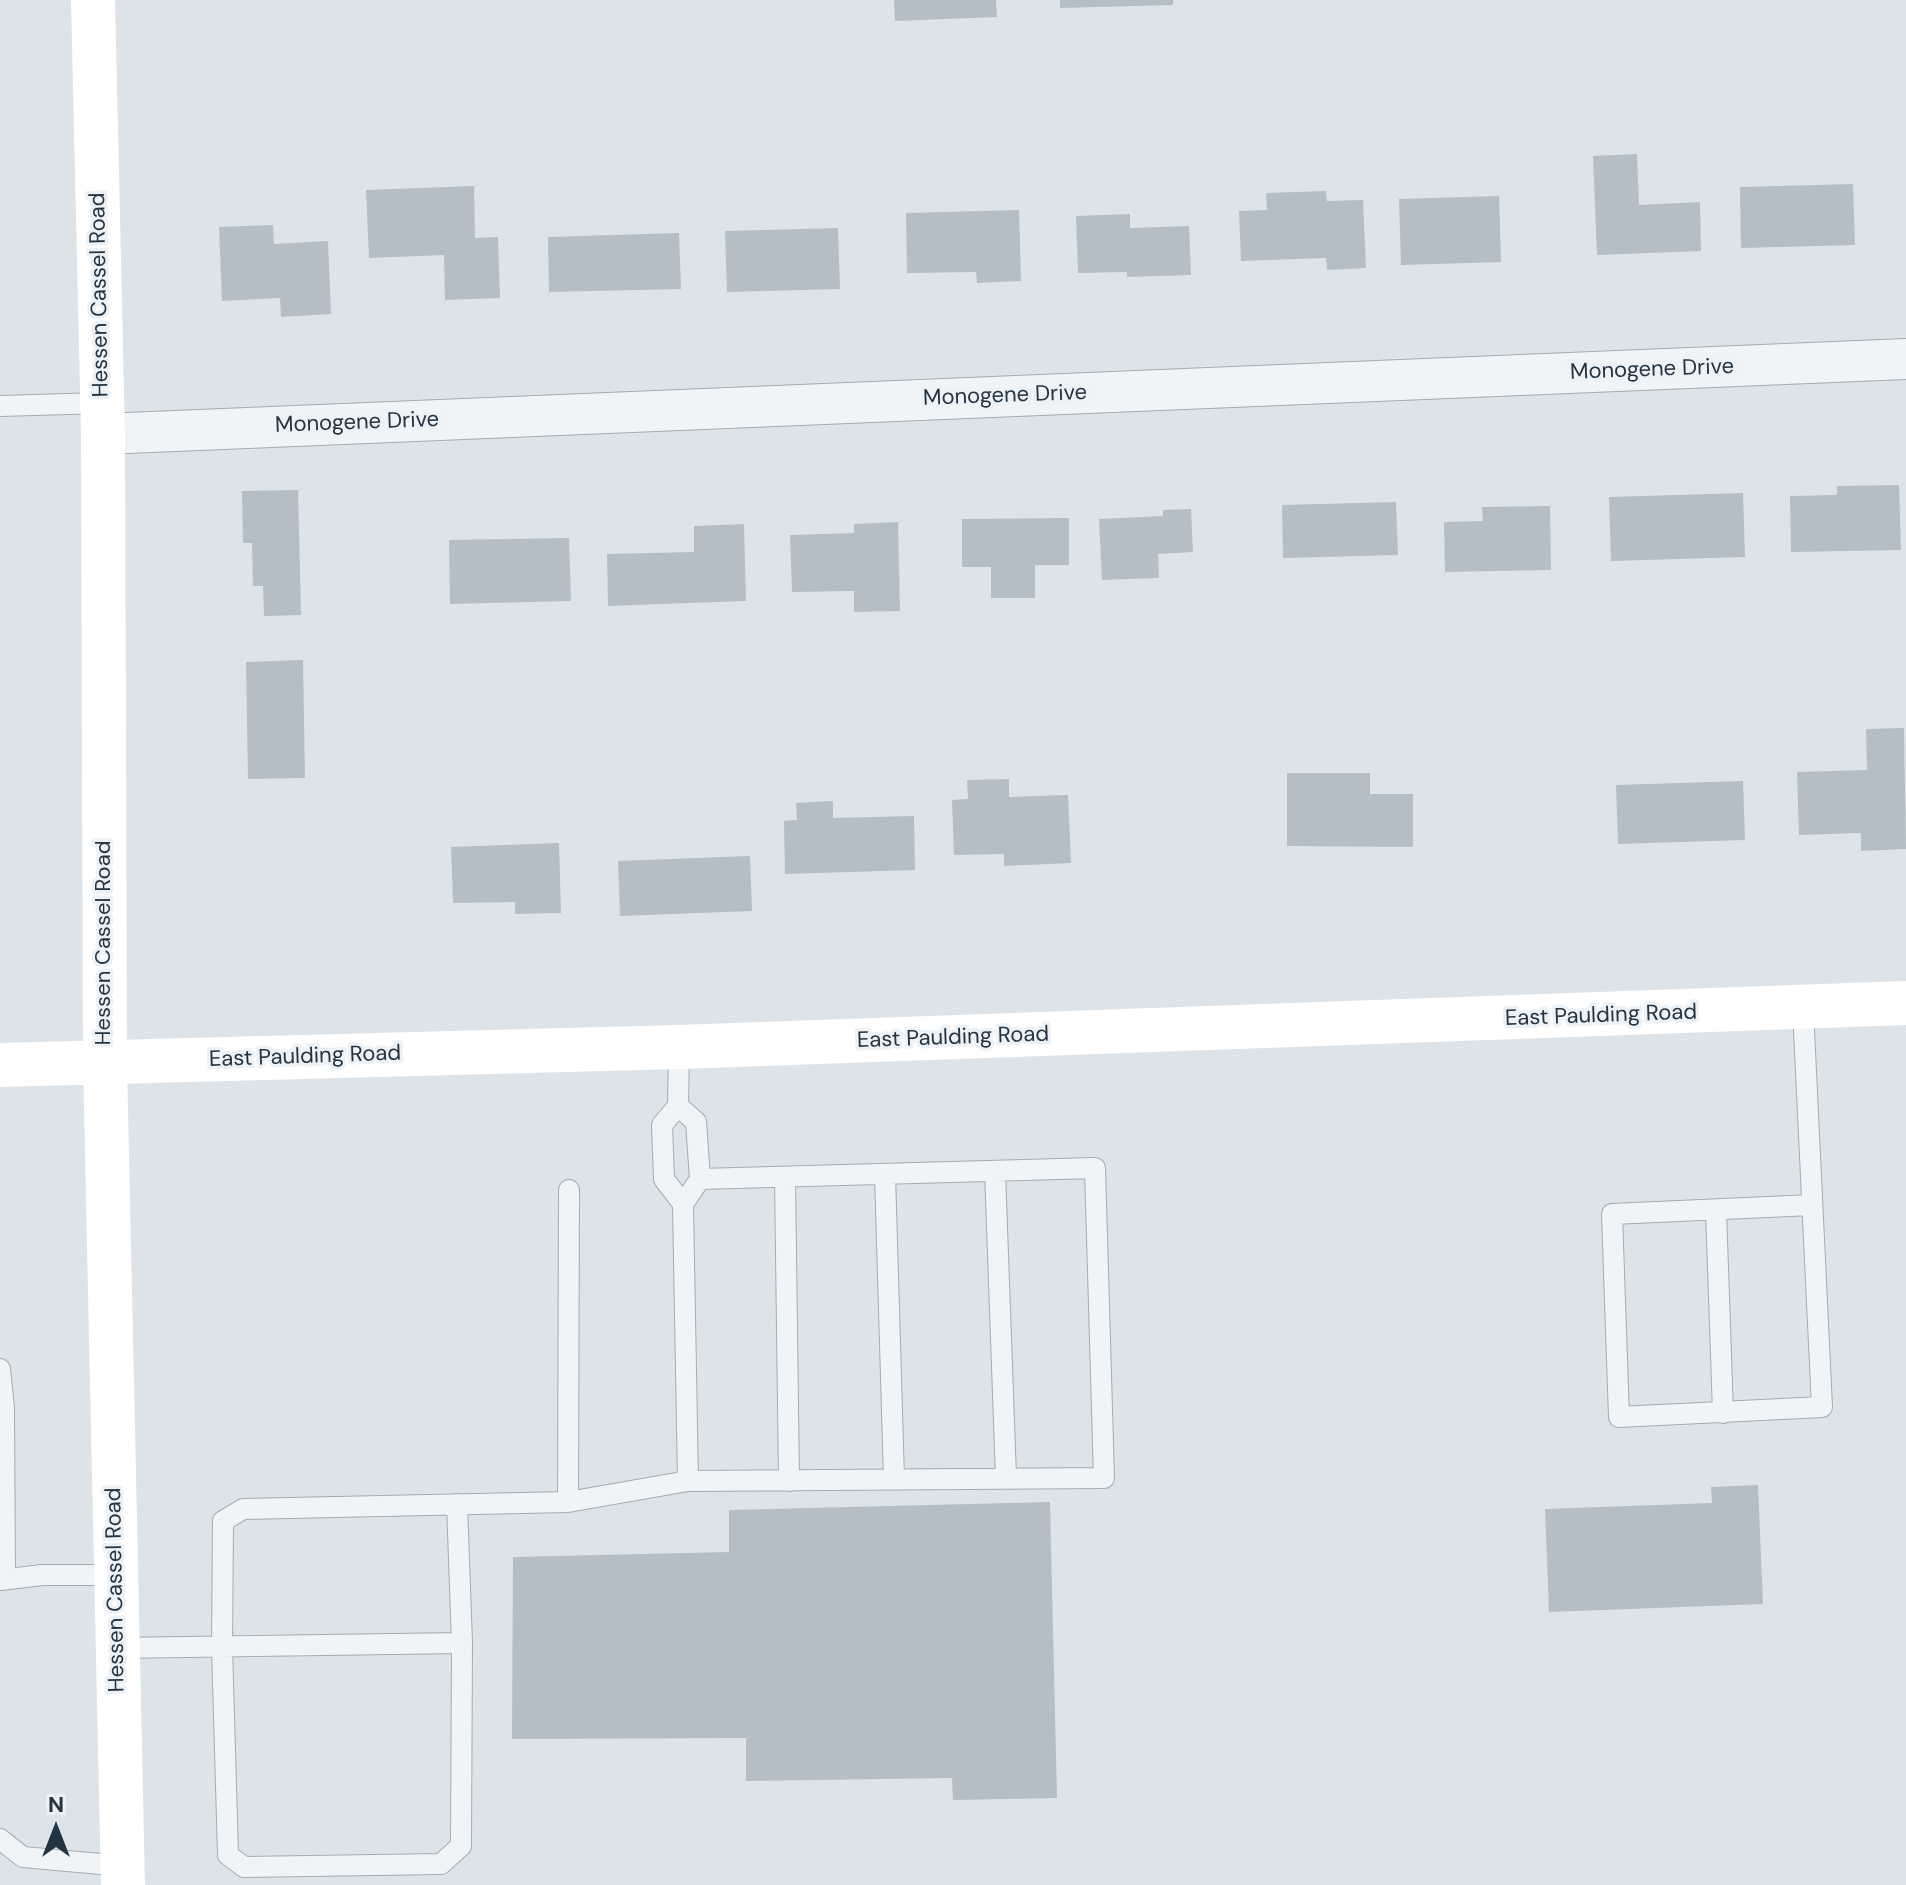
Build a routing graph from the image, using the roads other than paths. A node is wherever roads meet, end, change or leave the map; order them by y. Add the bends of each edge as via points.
1 (93, 0) edge
2 (1906, 359) edge
3 (0, 406) edge
4 (103, 418) junction
5 (1906, 1003) edge
6 (1803, 1009) junction
7 (679, 1047) junction
8 (105, 1063) junction
9 (0, 1065) edge
10 (678, 1106) junction
11 (995, 1171) junction
12 (885, 1174) junction
13 (785, 1177) junction
14 (700, 1179) junction
15 (569, 1190) dead end
16 (683, 1204) junction
17 (1812, 1205) junction
18 (1716, 1210) junction
19 (0, 1369) edge
20 (1723, 1413) junction
21 (1006, 1478) junction
22 (894, 1479) junction
23 (688, 1481) junction
24 (789, 1481) junction
25 (568, 1502) junction
26 (457, 1504) junction
27 (116, 1575) junction
28 (2, 1579) edge
29 (462, 1643) junction
30 (222, 1647) junction
31 (117, 1648) junction
32 (0, 1839) edge
33 (123, 1876) edge

1 - 4 main road, Hessen Cassel Road
2 - 4 street, Monogene Drive
3 - 4 lane
4 - 8 main road, Hessen Cassel Road
5 - 6 main road, East Paulding Road
6 - 7 main road, East Paulding Road
6 - 17 lane
7 - 8 main road, East Paulding Road
7 - 10 lane
8 - 9 main road, East Paulding Road
8 - 27 main road, Hessen Cassel Road
10 - 14 lane via 696,1122
10 - 16 lane via 662,1125 664,1179
11 - 12 lane
11 - 21 lane
11 - 21 lane via 1095,1168 1096,1184 1104,1478
12 - 13 lane
12 - 22 lane
13 - 14 lane
13 - 24 lane
14 - 16 lane
15 - 25 lane
16 - 23 lane
17 - 18 lane
17 - 20 lane via 1822,1407
18 - 20 lane
18 - 20 lane via 1612,1214 1619,1417
19 - 28 lane
21 - 22 lane
22 - 24 lane
23 - 24 lane
23 - 25 lane
25 - 26 lane
26 - 29 lane
26 - 30 lane via 243,1509 223,1521
27 - 28 lane
27 - 31 main road, Hessen Cassel Road
29 - 30 lane
29 - 30 lane via 461,1846 441,1864 244,1867 228,1855
30 - 31 lane
31 - 33 main road, Hessen Cassel Road
32 - 33 lane via 23,1857

